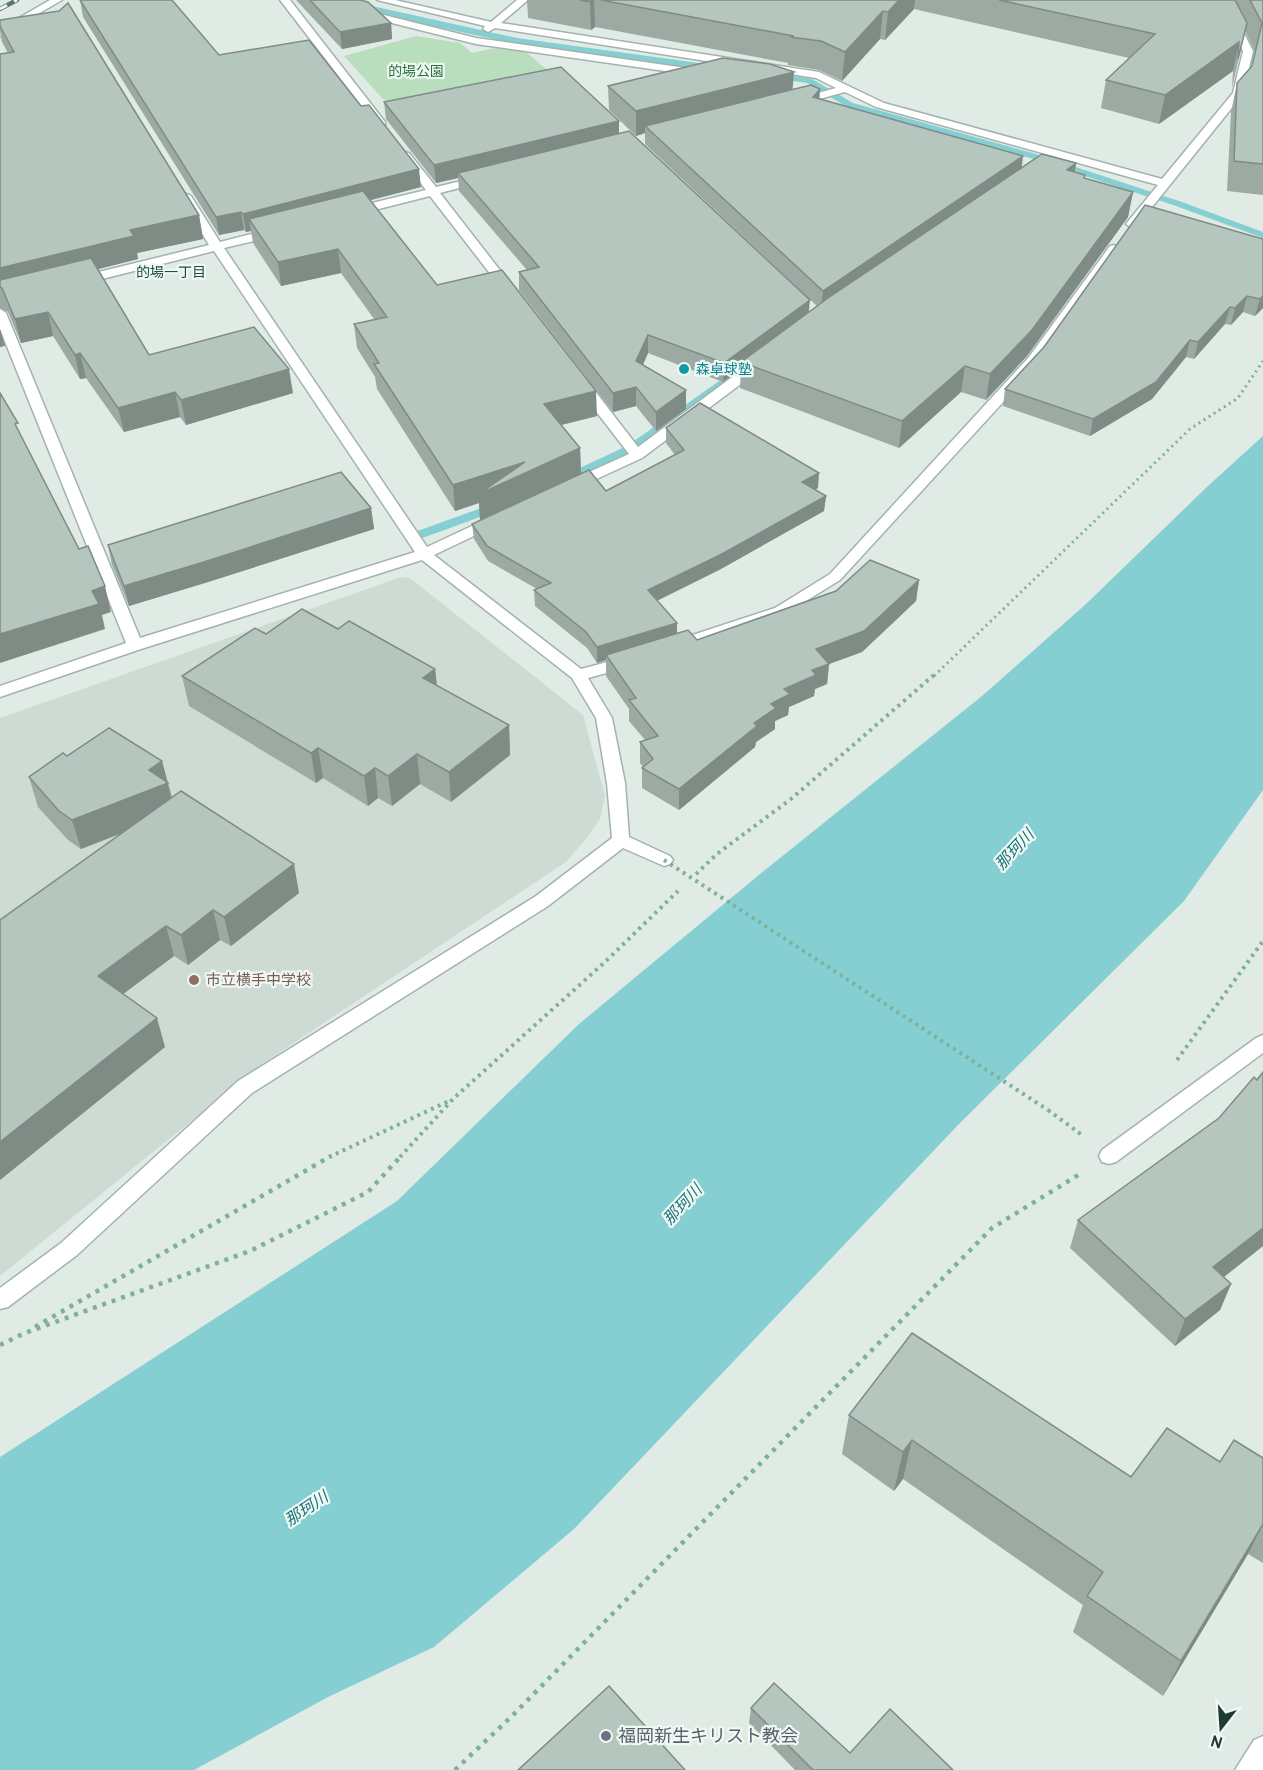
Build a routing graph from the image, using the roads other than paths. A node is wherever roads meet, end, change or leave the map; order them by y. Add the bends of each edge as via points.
1 (57, 0) edge
2 (285, 0) edge
3 (382, 0) edge
4 (523, 0) edge
5 (1225, 0) edge
6 (356, 11) edge
7 (492, 25) junction
8 (0, 33) edge
9 (476, 41) junction
10 (534, 49) junction
11 (550, 64) dead end
12 (712, 75) edge
13 (847, 88) junction
14 (792, 90) edge
15 (814, 98) junction
16 (780, 106) edge
17 (834, 107) edge
18 (500, 175) edge
19 (1163, 183) junction
20 (180, 188) edge
21 (432, 191) junction
22 (342, 214) edge
23 (285, 229) edge
24 (217, 247) junction
25 (68, 283) edge
26 (518, 301) edge
27 (0, 313) edge
28 (774, 353) edge
29 (574, 375) edge
30 (637, 455) junction
31 (562, 489) edge
32 (509, 514) edge
33 (424, 554) junction
34 (135, 645) junction
35 (578, 675) junction
36 (0, 692) edge
37 (621, 840) junction
38 (664, 860) road end
39 (1263, 1043) edge
40 (1109, 1156) road end
41 (0, 1300) edge
42 (1263, 1749) edge
43 (1248, 1770) edge

1 - 8 street
2 - 21 street
3 - 7 street
4 - 7 street
5 - 19 street via 1248,51 1238,94
6 - 9 street
7 - 9 street
7 - 13 street via 819,75
9 - 10 street
10 - 11 street
10 - 12 street
13 - 15 street
13 - 19 street via 880,105
14 - 15 street
15 - 16 street
15 - 17 street
18 - 21 street
19 - 35 street via 1142,202 1035,360 836,577 780,611
20 - 24 street
21 - 22 street
21 - 26 street
23 - 24 street
24 - 25 street
24 - 33 street
27 - 34 street
28 - 30 street
29 - 30 street
30 - 31 street
32 - 33 street
33 - 34 street
33 - 35 street
34 - 36 street
35 - 37 street via 604,718
37 - 38 street
37 - 41 street via 542,902 245,1087 69,1249
39 - 40 street
42 - 43 street

